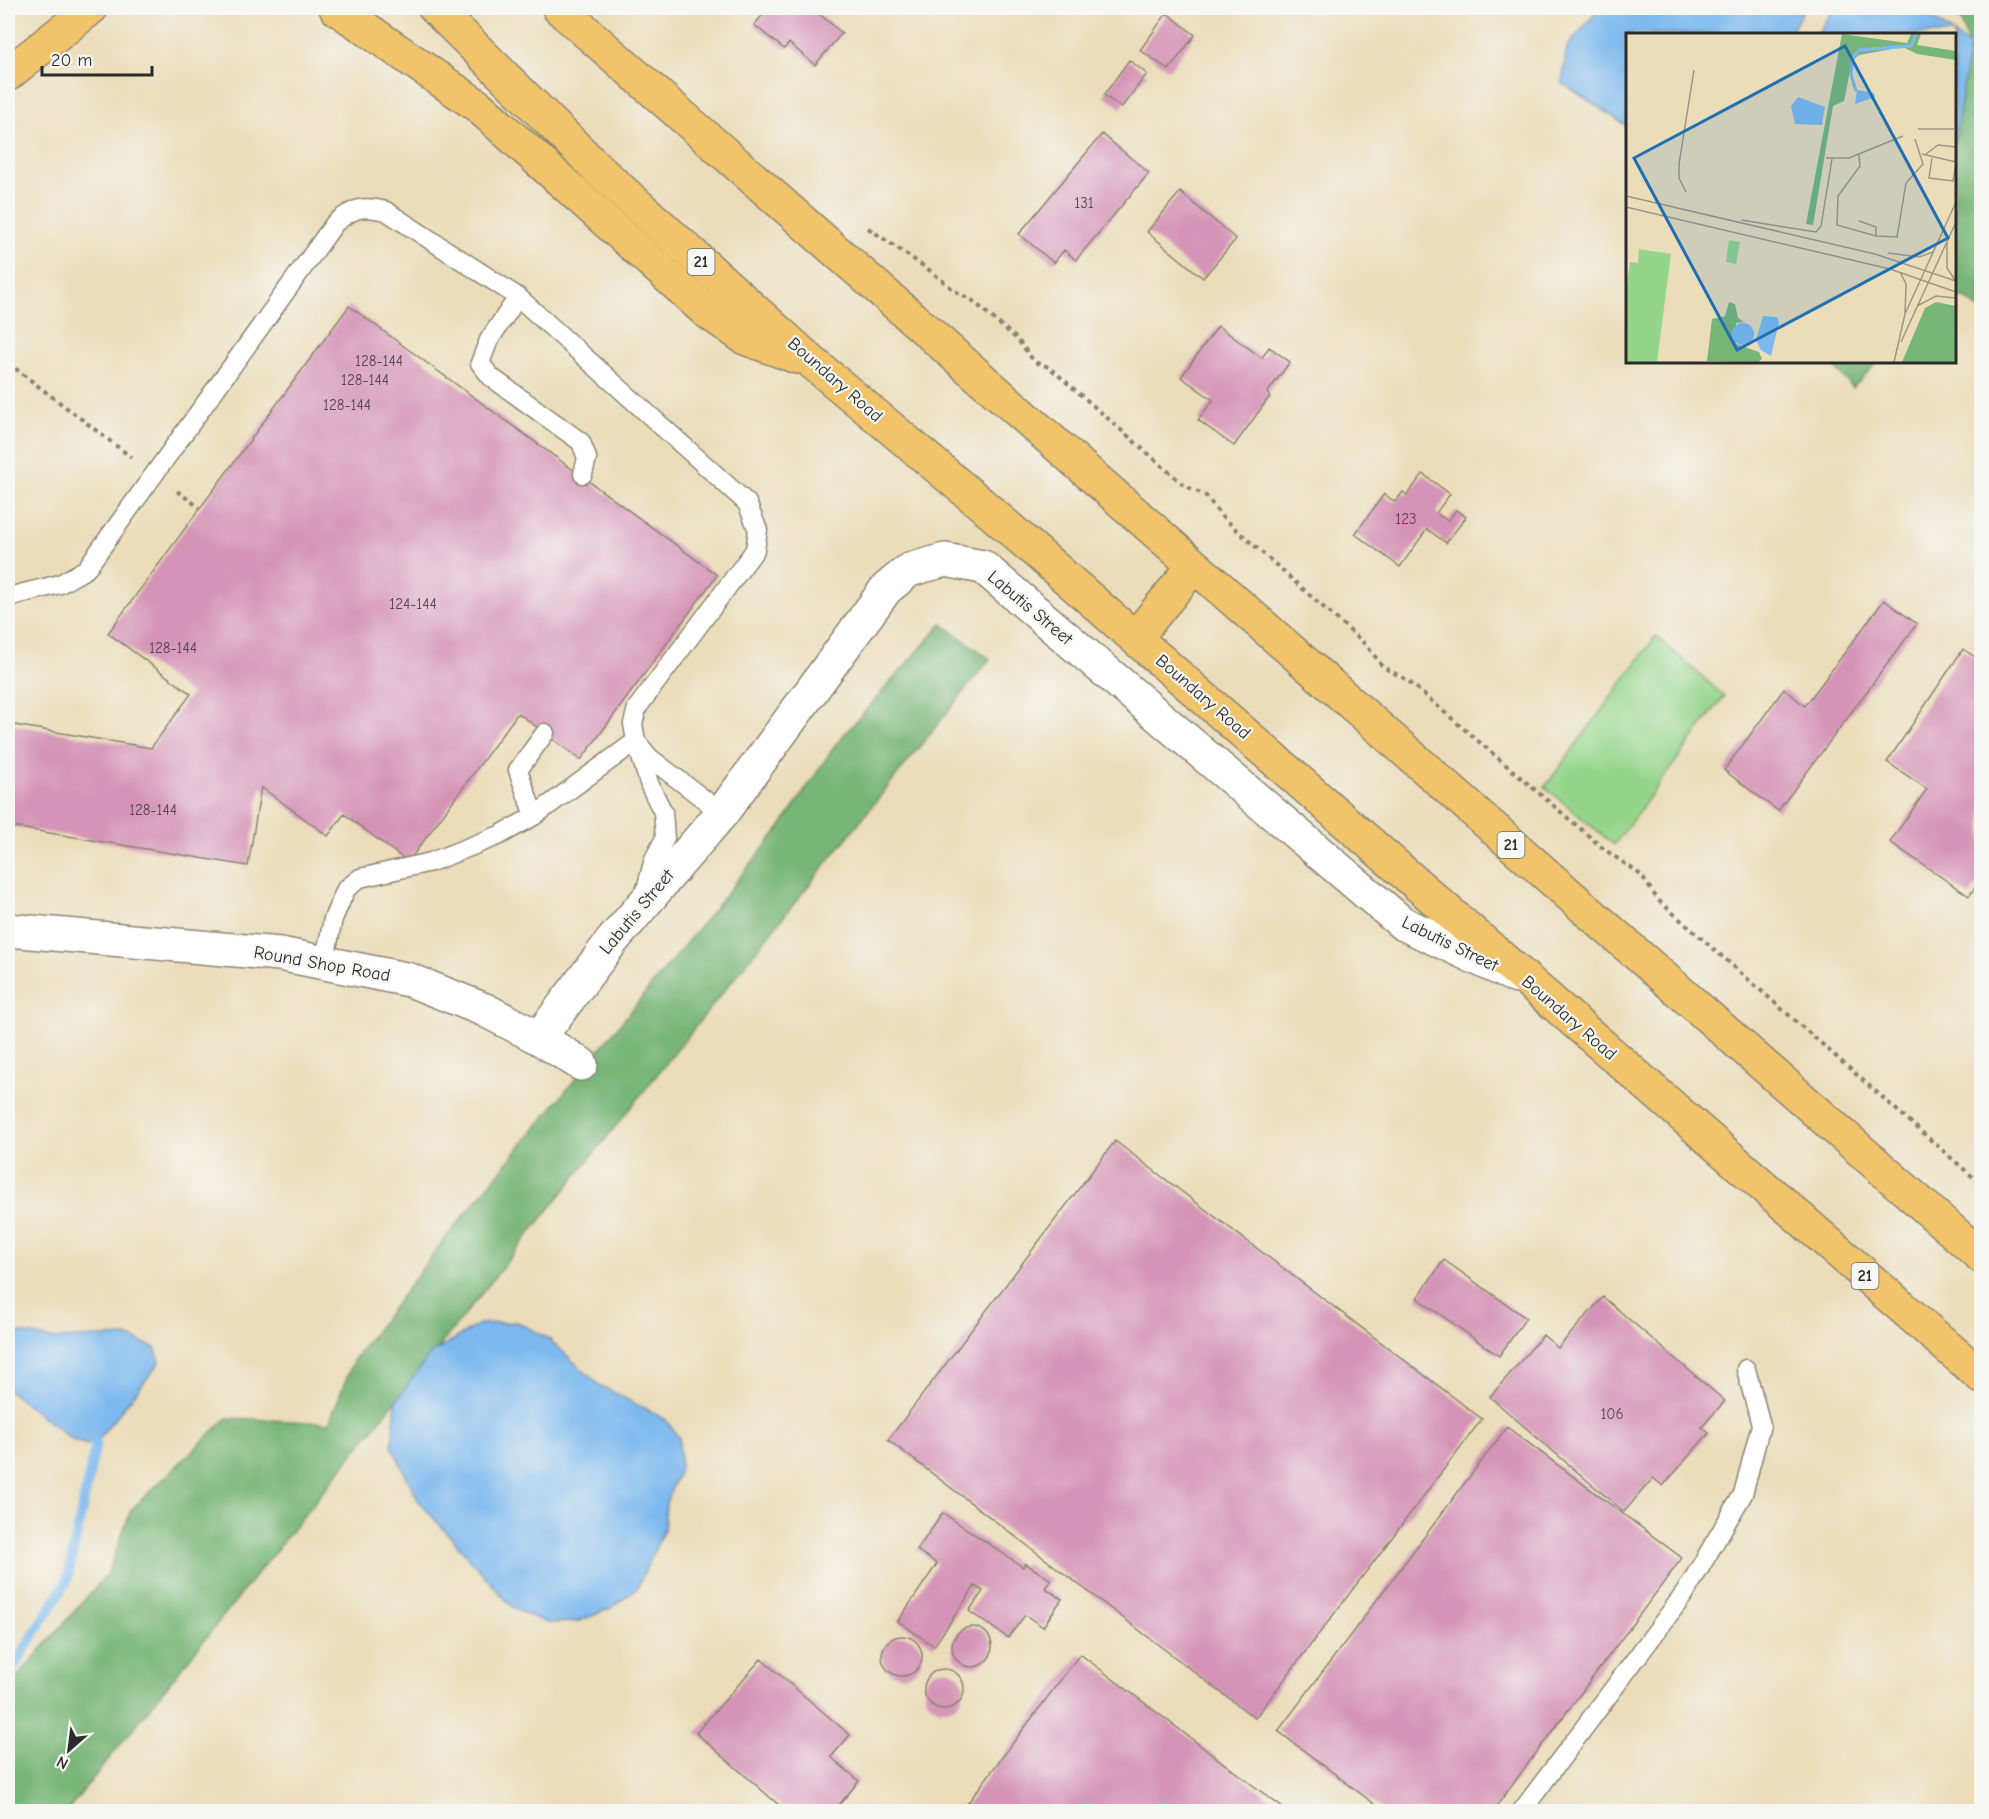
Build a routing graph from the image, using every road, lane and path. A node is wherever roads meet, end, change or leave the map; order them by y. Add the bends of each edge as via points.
1 (91, 8) edge
2 (336, 8) edge
3 (435, 8) edge
4 (559, 8) edge
5 (8, 74) edge
6 (865, 226) dead end
7 (518, 297) junction
8 (8, 363) edge
9 (813, 363) junction
10 (136, 460) dead end
11 (583, 474) dead end
12 (172, 487) dead end
13 (200, 508) dead end
14 (1194, 566) junction
15 (8, 597) edge
16 (1136, 638) junction
17 (545, 733) dead end
18 (636, 741) junction
19 (722, 813) junction
20 (534, 816) junction
21 (641, 907) junction
22 (8, 930) edge
23 (324, 963) junction
24 (1529, 983) junction
25 (539, 1038) junction
26 (581, 1064) dead end
27 (1982, 1185) edge
28 (1982, 1257) edge
29 (1746, 1369) dead end
30 (1982, 1377) edge
31 (1521, 1812) edge

1 - 5 main road
2 - 9 main road via 478,106 706,311 745,338
3 - 9 main road, Boundary Road / 21 via 599,170
4 - 14 main road, 21
6 - 27 path via 973,301 1018,340 1037,363 1049,367 1184,485 1206,496 1221,516 1367,646 1383,667 1407,680 1604,849 1641,875 1658,900
7 - 11 lane via 489,340 480,363 491,377 581,442 587,458
7 - 15 lane via 386,211 368,207 350,211 335,223 86,569 60,584
7 - 18 lane via 747,503 758,530 755,550 638,708 633,724
8 - 10 path
9 - 16 main road, Boundary Road / 21
12 - 13 path
14 - 16 main road
14 - 28 main road, 21
16 - 24 main road, Boundary Road / 21
17 - 20 lane via 518,770
18 - 19 lane via 650,758
18 - 20 lane
18 - 21 lane via 663,812 665,838 654,859
19 - 21 street, Labutis Street
19 - 24 street, Labutis Street via 885,589 909,570 945,560 982,567 1402,923
20 - 23 lane via 500,835 431,862 360,878 346,889 333,919
21 - 25 street, Labutis Street
22 - 23 street, Round Shop Road via 280,954
23 - 25 street, Round Shop Road via 410,980 485,1010
24 - 30 main road, Boundary Road / 21
25 - 26 street, Round Shop Road
29 - 31 lane via 1761,1425 1743,1494 1685,1593

